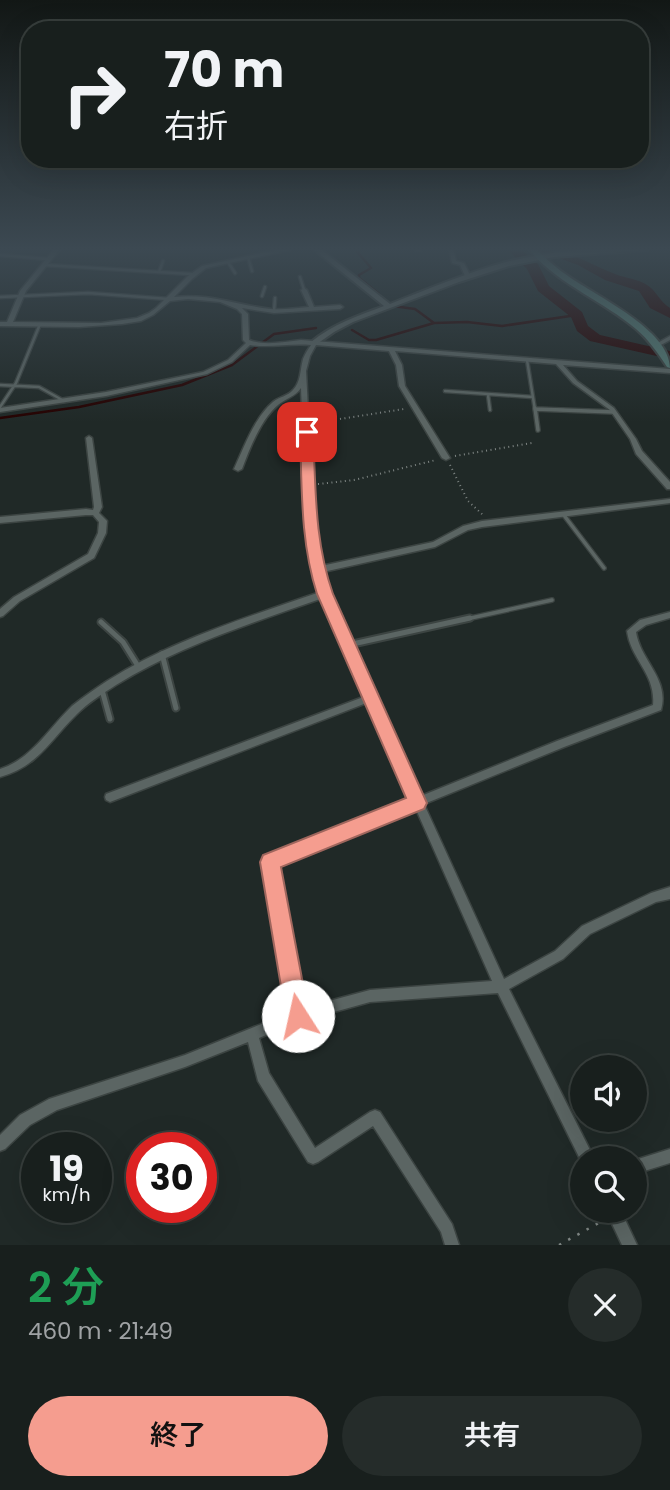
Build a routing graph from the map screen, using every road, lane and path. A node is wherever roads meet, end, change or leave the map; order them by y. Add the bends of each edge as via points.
1 (17, 306) edge
2 (161, 306) edge
3 (237, 306) edge
4 (244, 306) edge
5 (274, 306) edge
6 (389, 306) edge
7 (608, 306) edge
8 (340, 307) dead end
9 (257, 308) joint
10 (312, 308) joint
11 (274, 311) junction
12 (0, 324) edge
13 (9, 324) junction
14 (40, 324) junction
15 (670, 338) edge
16 (249, 343) junction
17 (314, 344) junction
18 (658, 347) junction
19 (391, 349) junction
20 (527, 360) junction
21 (558, 362) junction
22 (669, 363) edge
23 (670, 371) edge
24 (303, 379) junction
25 (0, 385) edge
26 (15, 385) junction
27 (445, 391) dead end
28 (488, 394) junction
29 (533, 397) junction
30 (64, 401) junction
31 (415, 407) junction
32 (0, 409) edge
33 (535, 409) junction
34 (490, 410) dead end
35 (614, 412) junction
36 (340, 419) dead end
37 (538, 430) dead end
38 (89, 438) dead end
39 (532, 443) dead end
40 (446, 458) junction
41 (238, 469) dead end
42 (310, 484) junction
43 (670, 487) edge
44 (670, 501) edge
45 (95, 513) junction
46 (562, 513) junction
47 (0, 520) edge
48 (490, 523) junction
49 (604, 569) dead end
50 (317, 570) junction
51 (325, 594) junction
52 (552, 600) dead end
53 (0, 614) edge
54 (670, 615) edge
55 (101, 622) dead end
56 (347, 645) junction
57 (162, 654) junction
58 (138, 666) junction
59 (102, 689) junction
60 (370, 698) junction
61 (176, 708) dead end
62 (110, 719) dead end
63 (1, 776) edge
64 (110, 797) dead end
65 (417, 803) junction
66 (670, 893) edge
67 (500, 987) junction
68 (298, 1016) junction
69 (252, 1034) junction
70 (0, 1144) edge
71 (581, 1146) edge
72 (670, 1156) edge
73 (647, 1163) edge
74 (596, 1223) edge
75 (619, 1223) edge
76 (452, 1245) edge
77 (559, 1245) edge
78 (630, 1245) edge

1 - 13 street
2 - 14 street via 132,322
3 - 16 street via 246,314
4 - 9 street
5 - 11 lane
6 - 17 street via 337,327
7 - 18 main road via 640,325
8 - 10 street
9 - 11 street
10 - 11 street
12 - 13 street
13 - 14 street
14 - 26 lane
15 - 18 street
16 - 17 street
16 - 30 street via 230,361 205,373
17 - 19 street
17 - 24 street
18 - 22 main road
19 - 20 street
19 - 31 street via 402,386
20 - 21 street
20 - 29 lane
21 - 23 street
21 - 35 street via 575,382
24 - 41 street via 295,392 265,416
24 - 42 street
25 - 26 lane
26 - 30 lane via 39,387
26 - 32 lane
27 - 28 lane
28 - 29 lane
28 - 34 lane
29 - 33 lane
30 - 32 street
31 - 36 path
31 - 40 street
33 - 35 lane
33 - 37 lane
35 - 43 street via 639,452
38 - 45 street
39 - 40 path
40 - 42 path via 354,480
40 - 48 path via 468,501
42 - 50 street via 311,543
44 - 46 street
45 - 47 street
45 - 53 street via 103,521 102,533 91,556 17,599
46 - 48 street
46 - 49 lane
48 - 50 street via 466,528 435,544
50 - 51 street
51 - 56 street
51 - 57 street
52 - 56 lane
54 - 65 street via 643,622 631,631 632,641 658,682 658,707 466,779
55 - 58 lane via 123,642
56 - 60 street
57 - 58 street
57 - 61 lane
58 - 59 street
59 - 62 lane
59 - 63 street via 82,702 23,762
60 - 64 street
60 - 65 street
65 - 67 street
65 - 68 street via 270,862
66 - 67 street via 586,930 559,956
67 - 68 street via 370,996
67 - 71 street
68 - 69 street
69 - 70 street via 54,1104 25,1120
69 - 76 street via 263,1076 313,1157 375,1117 447,1229
72 - 73 street
74 - 77 path
75 - 78 street

